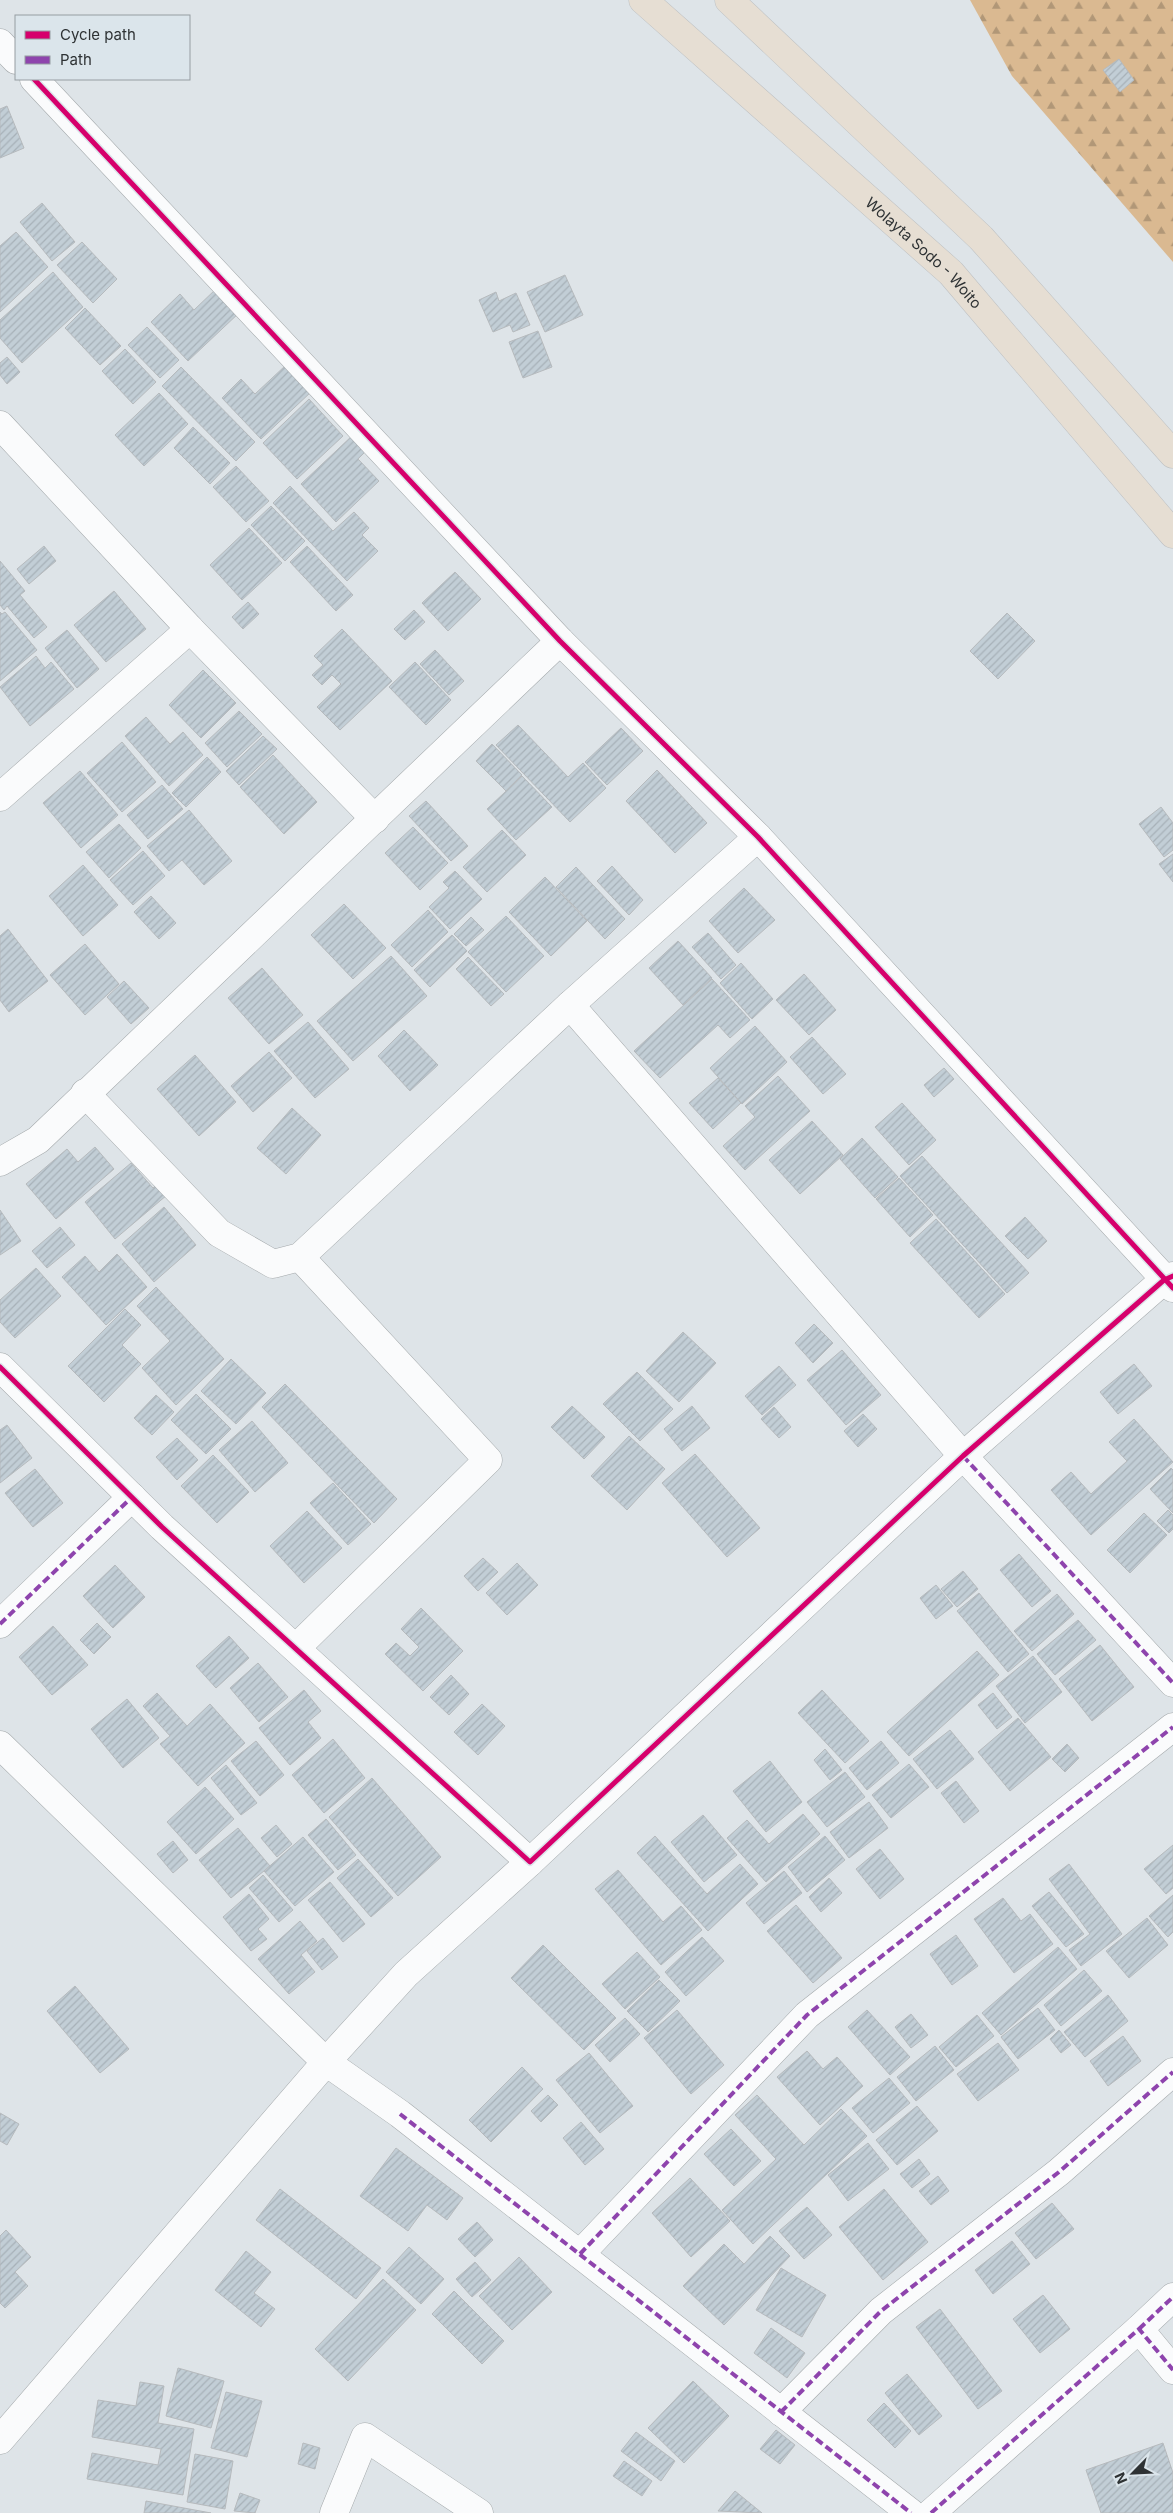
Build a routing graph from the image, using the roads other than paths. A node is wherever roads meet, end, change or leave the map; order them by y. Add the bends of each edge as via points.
1 (643, 0) edge
2 (729, 0) edge
3 (0, 43) edge
4 (15, 59) edge
5 (35, 80) edge
6 (0, 425) edge
7 (1173, 454) edge
8 (1173, 534) edge
9 (190, 629) junction
10 (560, 642) junction
11 (0, 797) edge
12 (375, 820) junction
13 (758, 837) junction
14 (570, 1005) junction
15 (85, 1093) junction
16 (0, 1162) edge
17 (300, 1257) junction
18 (1170, 1281) edge
19 (0, 1367) edge
20 (963, 1456) junction
21 (132, 1497) junction
22 (0, 1624) edge
23 (296, 1648) junction
24 (1173, 1683) edge
25 (1173, 1728) edge
26 (0, 1745) edge
27 (530, 1862) junction
28 (326, 2062) junction
29 (1173, 2072) edge
30 (580, 2254) junction
31 (1173, 2297) edge
32 (1139, 2330) junction
33 (1173, 2370) edge
34 (781, 2412) junction
35 (0, 2440) edge
36 (334, 2513) edge
37 (479, 2513) edge
38 (911, 2513) edge
39 (931, 2513) edge

1 - 8 highway, Wolayta Sodo - Woito via 951,273
2 - 7 highway via 981,238
3 - 4 street
5 - 10 street
6 - 9 street
9 - 11 street
9 - 12 street
10 - 12 street
10 - 13 street
12 - 15 street
13 - 14 street
13 - 18 street
14 - 17 street
14 - 20 street
15 - 16 street via 38,1140
15 - 17 street via 219,1233 273,1264
17 - 23 street via 488,1460
18 - 20 street
19 - 21 street
20 - 24 street
20 - 27 street
21 - 22 street
21 - 23 street
23 - 27 street
25 - 30 street via 807,2015
26 - 28 street
27 - 28 street via 406,1974
28 - 30 street via 400,2114
28 - 35 street
29 - 34 street via 1059,2172 881,2311
30 - 34 street
31 - 32 street
32 - 33 street
32 - 39 street
34 - 38 street
36 - 37 street via 365,2437

